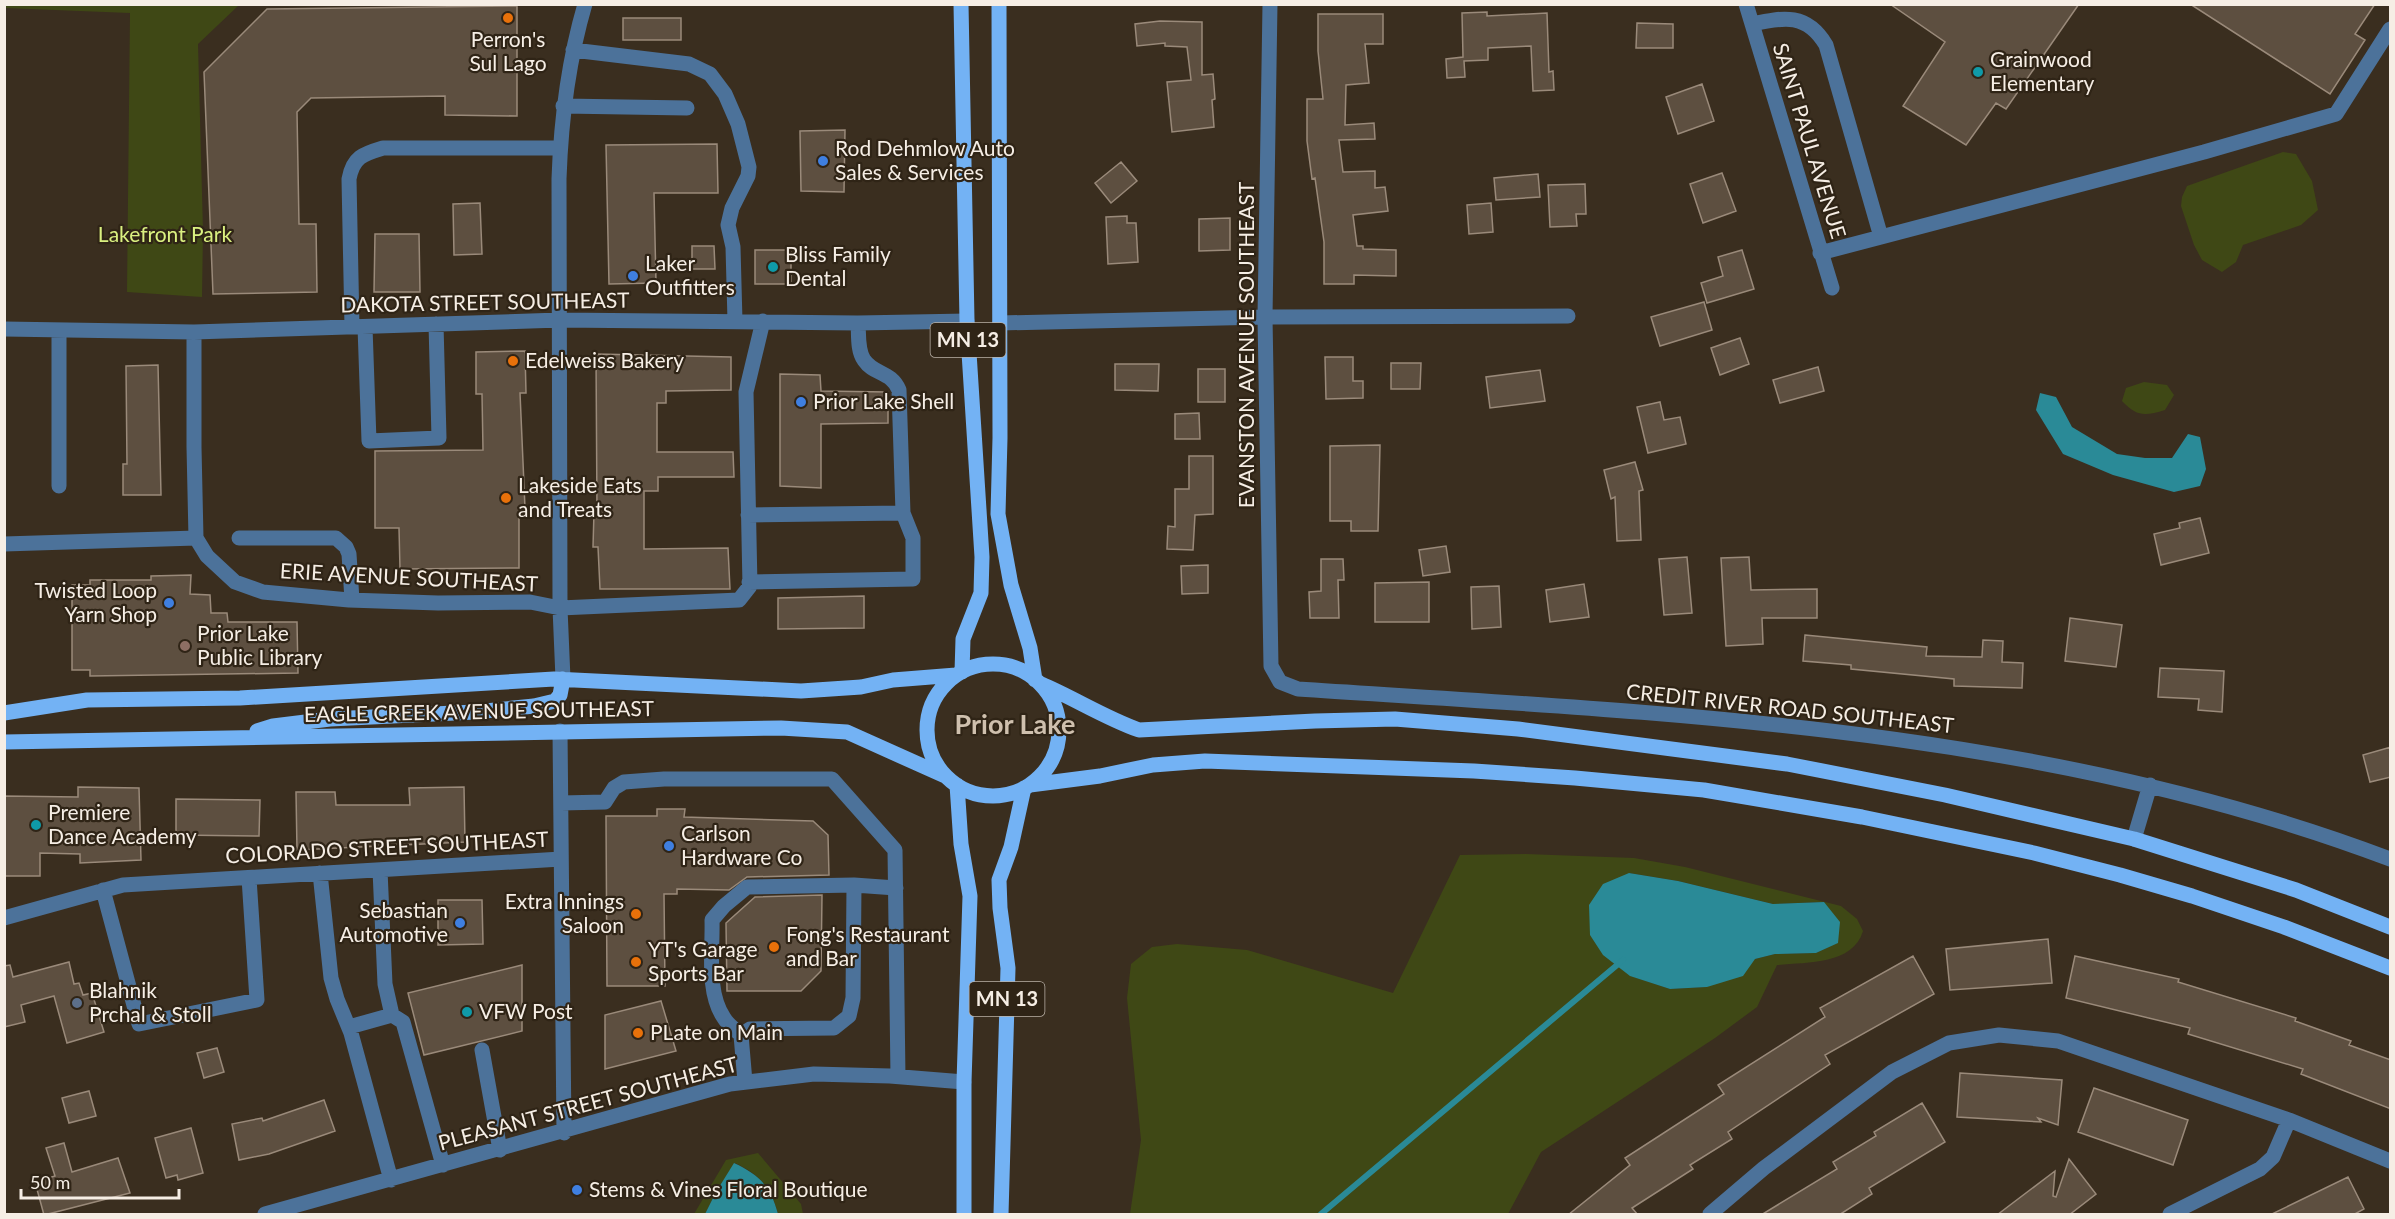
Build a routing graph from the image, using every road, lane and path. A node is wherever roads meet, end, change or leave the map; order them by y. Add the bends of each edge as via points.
1 (585, 4) edge
2 (961, 4) edge
3 (999, 4) edge
4 (1270, 4) edge
5 (1746, 4) edge
6 (1752, 24) junction
7 (2391, 30) edge
8 (573, 50) junction
9 (563, 106) junction
10 (687, 108) dead end
11 (560, 148) junction
12 (1881, 237) junction
13 (1820, 253) junction
14 (1832, 288) dead end
15 (1568, 316) dead end
16 (1265, 317) junction
17 (560, 320) junction
18 (735, 321) junction
19 (763, 321) junction
20 (967, 321) junction
21 (858, 323) junction
22 (1000, 323) junction
23 (436, 324) junction
24 (359, 327) junction
25 (4, 329) edge
26 (59, 330) junction
27 (194, 332) junction
28 (59, 486) dead end
29 (903, 513) junction
30 (748, 515) junction
31 (196, 538) junction
32 (239, 538) dead end
33 (4, 544) edge
34 (749, 582) junction
35 (352, 600) junction
36 (560, 608) junction
37 (959, 673) junction
38 (562, 679) junction
39 (1038, 682) junction
40 (1280, 682) joint
41 (4, 713) edge
42 (560, 731) junction
43 (237, 736) junction
44 (4, 742) edge
45 (951, 781) junction
46 (2150, 785) junction
47 (1027, 787) junction
48 (561, 803) junction
49 (2134, 839) junction
50 (561, 859) junction
51 (2391, 859) edge
52 (380, 870) junction
53 (320, 873) junction
54 (249, 878) junction
55 (854, 885) junction
56 (896, 888) junction
57 (103, 890) junction
58 (4, 918) edge
59 (2391, 927) edge
60 (2391, 968) edge
61 (392, 1015) junction
62 (349, 1027) junction
63 (741, 1035) junction
64 (482, 1050) dead end
65 (898, 1077) junction
66 (745, 1082) junction
67 (964, 1082) junction
68 (2289, 1120) junction
69 (564, 1133) junction
70 (500, 1150) junction
71 (2391, 1161) edge
72 (443, 1165) junction
73 (391, 1180) junction
74 (265, 1215) edge
75 (964, 1215) edge
76 (1001, 1215) edge
77 (1710, 1215) edge
78 (2170, 1215) edge

1 - 8 street
2 - 20 main road, MN 13
3 - 22 main road, MN 13
4 - 16 street, EVANSTON AVENUE SOUTHEAST
5 - 6 street, SAINT PAUL AVENUE
6 - 12 street via 1791,18 1807,24 1821,36
6 - 13 street, SAINT PAUL AVENUE
7 - 12 street via 2336,114
8 - 9 street
8 - 18 street via 689,64 710,74 724,94 738,124 748,167 728,225 733,247
9 - 10 street
9 - 11 street
11 - 17 street
11 - 24 street via 383,148 365,153 351,166 349,179
12 - 13 street
13 - 14 street, SAINT PAUL AVENUE
15 - 16 street
16 - 22 street
16 - 40 street, EVANSTON AVENUE SOUTHEAST via 1270,666
17 - 18 street, DAKOTA STREET SOUTHEAST
17 - 23 street, DAKOTA STREET SOUTHEAST
17 - 36 street
18 - 19 street, DAKOTA STREET SOUTHEAST
19 - 21 street, DAKOTA STREET SOUTHEAST
19 - 30 street via 746,392
20 - 21 street, DAKOTA STREET SOUTHEAST
20 - 37 main road, MN 13 via 982,557 981,592 963,639
21 - 29 street via 864,360 894,380 899,390
22 - 39 main road, MN 13 via 999,514 1011,585
23 - 24 street, DAKOTA STREET SOUTHEAST
23 - 24 street via 439,438 369,441
24 - 27 street, DAKOTA STREET SOUTHEAST
25 - 26 street, DAKOTA STREET SOUTHEAST
26 - 27 street, DAKOTA STREET SOUTHEAST
26 - 28 street
27 - 31 street
29 - 30 street
29 - 34 street via 913,538 913,579
30 - 34 street
31 - 33 street
31 - 35 street, ERIE AVENUE SOUTHEAST via 207,556 235,582 263,592
32 - 35 street via 336,538 349,554
34 - 36 street, ERIE AVENUE SOUTHEAST via 739,600
35 - 36 street, ERIE AVENUE SOUTHEAST via 530,602
36 - 38 street
37 - 38 main road, EAGLE CREEK AVENUE SOUTHEAST via 801,691
37 - 39 main road via 1000,664 1022,670
37 - 45 main road via 940,689 930,707 926,727 928,748
38 - 41 main road, EAGLE CREEK AVENUE SOUTHEAST via 240,698 87,700
38 - 43 main road via 555,701 541,704 475,712 330,718
39 - 47 main road via 1053,703 1059,725 1057,748 1047,769
39 - 49 main road via 1139,730 1395,719 1518,729 1787,764 1945,795
40 - 46 street, CREDIT RIVER ROAD SOUTHEAST via 1298,689 1601,709 1862,733
42 - 43 main road, EAGLE CREEK AVENUE SOUTHEAST
42 - 45 main road, EAGLE CREEK AVENUE SOUTHEAST via 781,728 847,732
42 - 48 street
43 - 44 main road, EAGLE CREEK AVENUE SOUTHEAST
45 - 47 main road via 968,792 988,796
45 - 67 main road, MN 13 via 970,896
46 - 49 street
46 - 51 street, CREDIT RIVER ROAD SOUTHEAST via 2225,803
47 - 60 main road via 1153,765 1204,761 1474,771 1704,790 1862,817 2120,875 2284,927
47 - 76 main road, MN 13 via 999,880 1008,968
48 - 50 street
48 - 56 street via 605,802 614,788 624,782 832,780 895,850
49 - 59 main road via 2296,890
50 - 52 street, COLORADO STREET SOUTHEAST
50 - 69 street
52 - 53 street, COLORADO STREET SOUTHEAST
52 - 61 street via 385,984
53 - 54 street, COLORADO STREET SOUTHEAST
53 - 62 street via 331,978
54 - 57 street, COLORADO STREET SOUTHEAST via 123,885
54 - 57 street via 257,1000 139,1024
55 - 56 street
55 - 63 street via 853,998 849,1016 834,1028 750,1029
55 - 63 street via 747,888 712,920 713,988 717,1004 724,1019
56 - 65 street
57 - 58 street, COLORADO STREET SOUTHEAST
61 - 62 street
61 - 72 street via 403,1022
62 - 73 street
63 - 66 street
64 - 70 street
65 - 66 street, PLEASANT STREET SOUTHEAST via 814,1074
65 - 67 street, PLEASANT STREET SOUTHEAST
66 - 69 street, PLEASANT STREET SOUTHEAST
67 - 75 main road, MN 13
68 - 71 street
68 - 77 street via 2058,1041 1999,1035 1949,1043 1892,1072 1764,1168
68 - 78 street via 2273,1157 2260,1169
69 - 70 street, PLEASANT STREET SOUTHEAST
70 - 72 street, PLEASANT STREET SOUTHEAST
72 - 73 street, PLEASANT STREET SOUTHEAST
73 - 74 street, PLEASANT STREET SOUTHEAST

